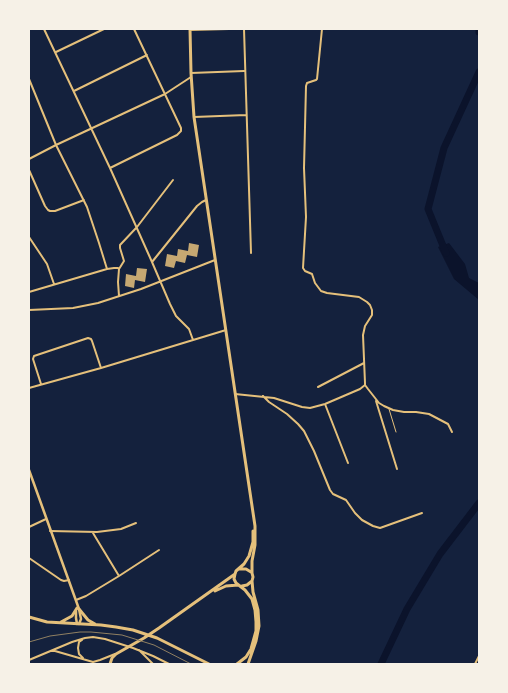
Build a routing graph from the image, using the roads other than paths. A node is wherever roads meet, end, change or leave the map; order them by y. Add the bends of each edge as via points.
1 (44, 29) edge
2 (104, 29) edge
3 (134, 29) edge
4 (229, 29) edge
5 (244, 29) edge
6 (322, 29) edge
7 (190, 30) edge
8 (56, 52) junction
9 (147, 55) junction
10 (244, 72) junction
11 (191, 75) junction
12 (29, 79) edge
13 (74, 91) junction
14 (165, 94) junction
15 (246, 115) junction
16 (194, 117) junction
17 (92, 128) junction
18 (56, 145) junction
19 (29, 159) edge
20 (110, 168) junction
21 (29, 170) edge
22 (174, 180) dead end
23 (84, 200) junction
24 (206, 200) junction
25 (137, 227) junction
26 (29, 237) edge
27 (251, 253) dead end
28 (215, 260) junction
29 (152, 262) junction
30 (107, 269) junction
31 (119, 270) junction
32 (160, 281) junction
33 (54, 284) junction
34 (29, 292) edge
35 (119, 296) junction
36 (29, 310) edge
37 (226, 330) junction
38 (193, 340) junction
39 (364, 363) junction
40 (101, 368) junction
41 (41, 384) junction
42 (365, 385) junction
43 (318, 387) dead end
44 (29, 388) edge
45 (235, 394) junction
46 (263, 396) junction
47 (376, 400) junction
48 (324, 404) junction
49 (389, 408) junction
50 (396, 432) dead end
51 (452, 432) dead end
52 (348, 463) dead end
53 (397, 469) dead end
54 (29, 470) edge
55 (252, 505) junction
56 (422, 513) dead end
57 (46, 520) junction
58 (136, 523) dead end
59 (29, 527) edge
60 (50, 531) junction
61 (93, 532) junction
62 (159, 550) dead end
63 (29, 558) edge
64 (240, 569) junction
65 (252, 573) junction
66 (235, 574) junction
67 (119, 576) junction
68 (69, 580) junction
69 (252, 581) junction
70 (240, 585) junction
71 (208, 594) junction
72 (76, 600) junction
73 (78, 607) junction
74 (29, 617) edge
75 (60, 623) junction
76 (78, 624) junction
77 (96, 625) junction
78 (85, 638) junction
79 (138, 650) junction
80 (182, 651) junction
81 (48, 652) junction
82 (116, 654) junction
83 (479, 656) edge
84 (29, 660) edge
85 (87, 660) junction
86 (95, 664) edge
87 (110, 664) edge
88 (153, 664) edge
89 (169, 664) edge
90 (204, 664) edge
91 (209, 664) edge
92 (237, 664) edge
93 (248, 664) edge
94 (475, 664) edge

1 - 8 street
2 - 8 street
3 - 9 street
4 - 7 street
5 - 10 street
6 - 39 street via 317,79 306,86 306,217 302,268 312,274 321,291 359,297 370,305 372,315 363,335
7 - 11 main road
8 - 13 street
9 - 13 street
9 - 14 street
10 - 11 street
10 - 15 street
11 - 14 street
11 - 16 main road
12 - 18 street
13 - 17 street
14 - 17 street
14 - 20 street via 181,131
15 - 16 street
15 - 27 street
16 - 24 main road
17 - 18 street
17 - 20 street
18 - 19 street
18 - 23 street
20 - 25 street
21 - 23 street via 48,210 55,211
22 - 25 street
23 - 30 street
24 - 28 main road
24 - 29 street via 197,206
25 - 29 street
25 - 31 street via 120,245 124,261
26 - 33 street via 47,264
28 - 32 street
28 - 37 main road
29 - 32 street
30 - 31 street
30 - 33 street
31 - 35 street
32 - 35 street
32 - 38 street via 173,311 187,326
33 - 34 street
35 - 36 street via 74,308
37 - 38 street
37 - 45 main road
38 - 40 street
39 - 42 street
39 - 43 street
40 - 41 street
40 - 41 street via 92,341 88,338 35,355 33,357
41 - 44 street
42 - 47 street
42 - 48 street
45 - 46 street
45 - 55 main road
46 - 48 street via 307,408
46 - 56 street via 304,431 330,490 346,500 362,520 380,528
47 - 49 street
47 - 53 street
48 - 52 street
49 - 50 lane
49 - 51 street via 429,414 448,424
54 - 57 street
55 - 64 main road via 251,550
55 - 65 main road via 255,537
57 - 59 street
57 - 60 street
58 - 61 street via 121,529
60 - 61 street
60 - 68 street
61 - 67 street
62 - 67 street
63 - 68 street via 61,580
64 - 65 main road via 246,568
64 - 66 main road
65 - 69 main road
66 - 70 main road via 235,580
66 - 71 main road
67 - 72 street
68 - 72 street
69 - 70 main road via 247,586
69 - 93 main road via 259,622 257,638
70 - 71 main road via 226,586
70 - 92 main road via 253,602 256,627 251,649
71 - 82 main road
72 - 73 street
73 - 75 main road via 72,616
73 - 76 street
73 - 76 street via 81,619
73 - 77 main road via 88,620
74 - 75 main road
75 - 76 main road
76 - 77 main road
77 - 80 main road via 138,632 157,638
78 - 79 street via 102,638
78 - 81 street
78 - 85 street via 79,642 78,650 81,657
79 - 88 street
79 - 89 street
80 - 90 main road
80 - 91 main road
81 - 84 street
81 - 85 street via 55,651
82 - 85 street via 98,661
82 - 87 main road
83 - 94 street
85 - 86 street

